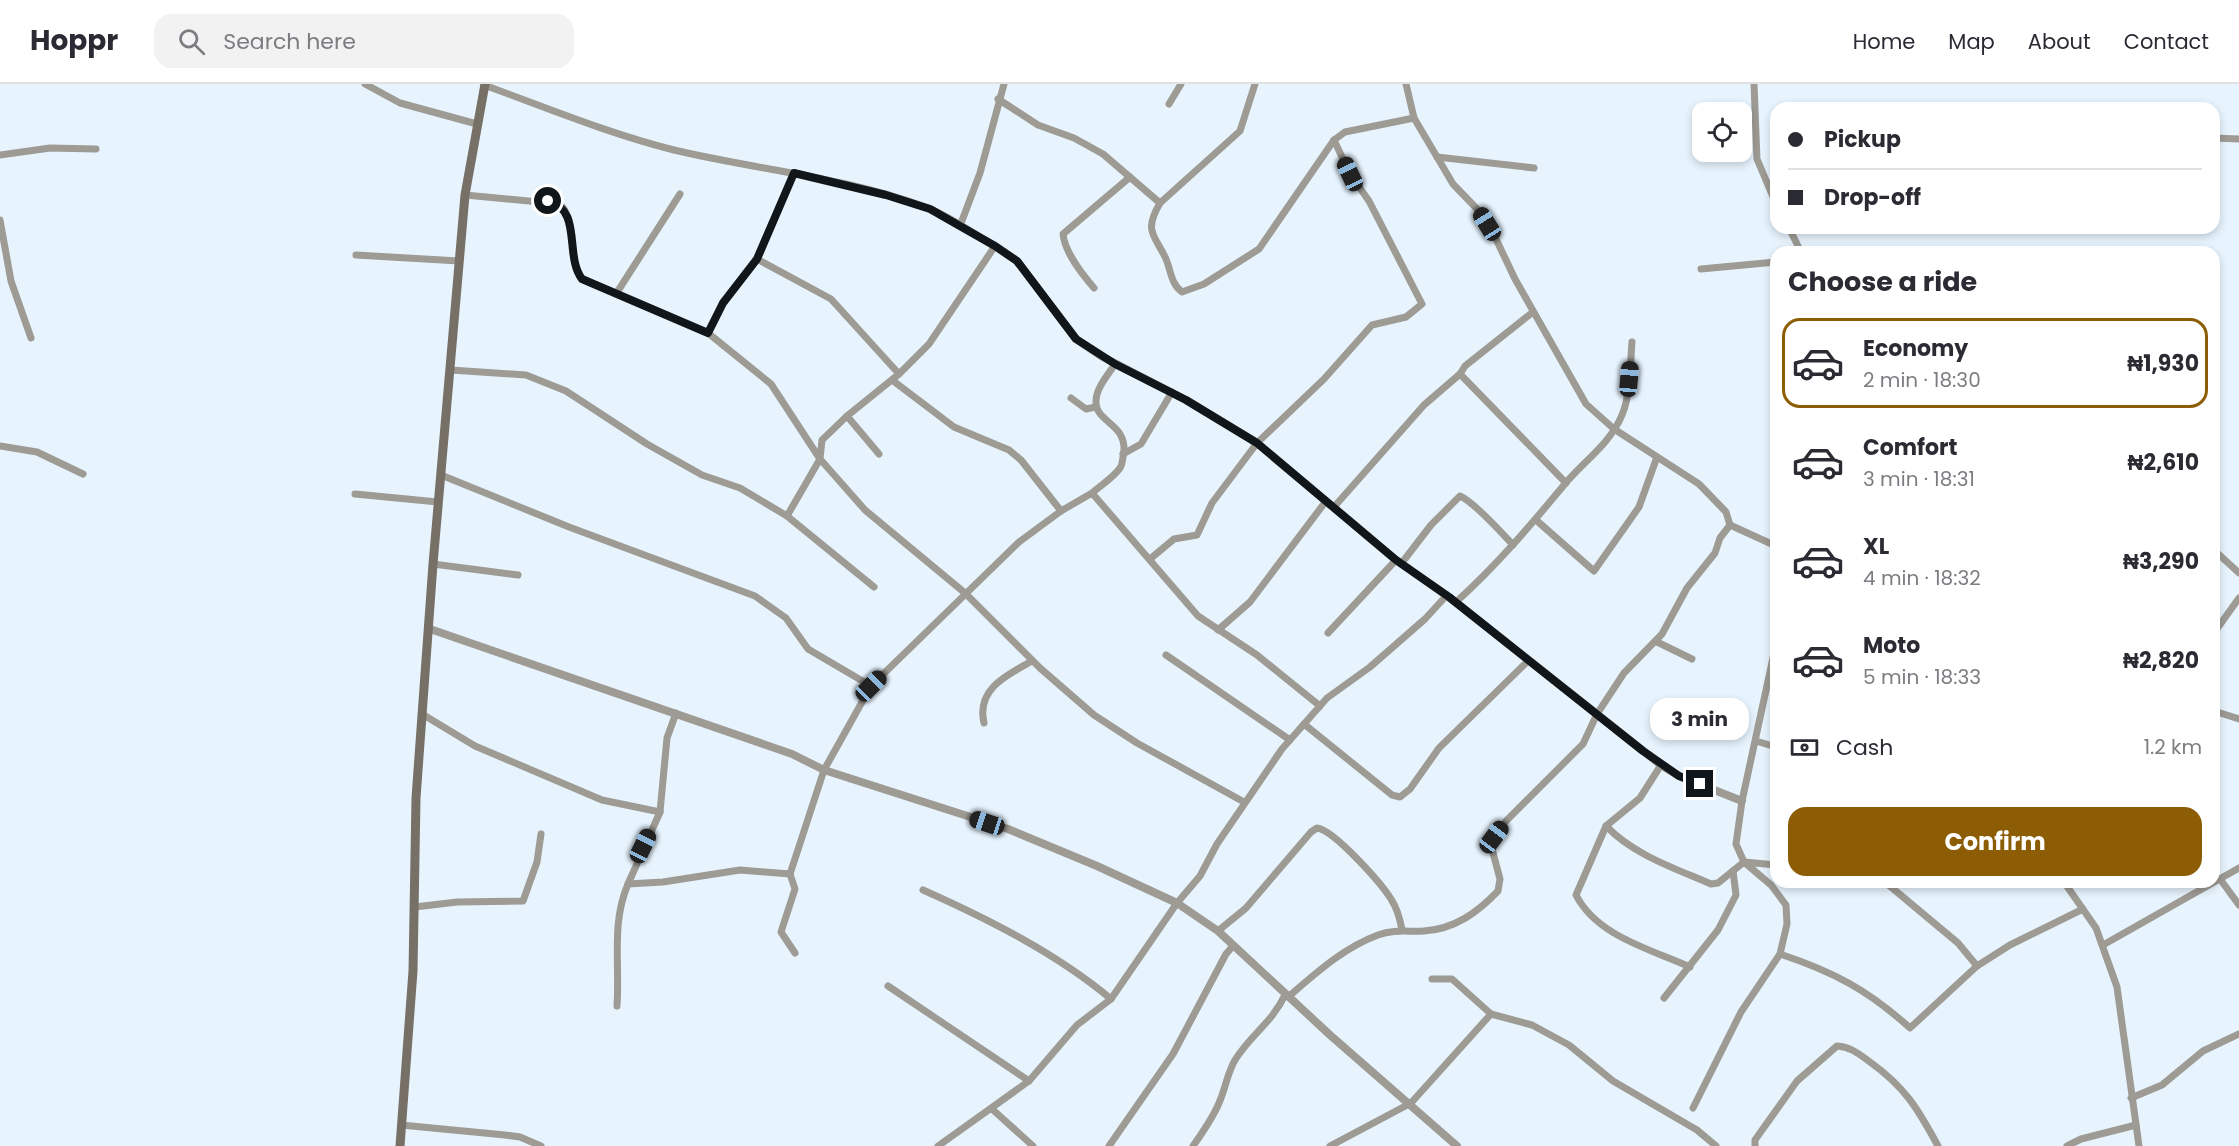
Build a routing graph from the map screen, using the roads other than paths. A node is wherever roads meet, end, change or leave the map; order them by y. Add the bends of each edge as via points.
1 (365, 84) edge
2 (1004, 84) edge
3 (1181, 84) edge
4 (1256, 84) edge
5 (1406, 84) edge
6 (1754, 84) edge
7 (484, 85) edge
8 (998, 99) junction
9 (1168, 105) dead end
10 (1414, 118) junction
11 (477, 124) junction
12 (2220, 138) edge
13 (2239, 139) edge
14 (1334, 140) junction
15 (96, 149) dead end
16 (0, 155) edge
17 (1437, 157) junction
18 (1534, 168) dead end
19 (794, 173) junction
20 (1130, 177) junction
21 (1770, 190) edge
22 (680, 194) dead end
23 (465, 195) junction
24 (1160, 203) junction
25 (0, 220) edge
26 (960, 226) junction
27 (995, 246) junction
28 (357, 255) dead end
29 (757, 259) junction
30 (459, 261) junction
31 (1770, 262) edge
32 (1701, 268) dead end
33 (1094, 288) dead end
34 (616, 294) junction
35 (1533, 312) junction
36 (708, 333) junction
37 (31, 338) dead end
38 (1632, 342) dead end
39 (1115, 364) junction
40 (451, 370) junction
41 (1460, 374) junction
42 (895, 377) junction
43 (1172, 392) junction
44 (1071, 398) dead end
45 (1096, 407) junction
46 (847, 416) junction
47 (1614, 429) junction
48 (1122, 437) junction
49 (1257, 443) junction
50 (1141, 444) junction
51 (0, 446) edge
52 (879, 454) dead end
53 (1124, 454) junction
54 (1657, 457) junction
55 (820, 459) junction
56 (83, 474) dead end
57 (441, 475) junction
58 (1566, 483) junction
59 (1092, 493) junction
60 (355, 494) dead end
61 (1326, 501) junction
62 (438, 502) junction
63 (1334, 507) junction
64 (1061, 511) junction
65 (787, 516) junction
66 (1536, 520) junction
67 (1730, 525) junction
68 (1770, 543) edge
69 (1513, 545) junction
70 (2220, 556) edge
71 (1150, 559) junction
72 (1399, 562) junction
73 (433, 564) junction
74 (2239, 573) edge
75 (518, 575) dead end
76 (874, 587) dead end
77 (964, 593) junction
78 (1447, 595) junction
79 (2239, 598) edge
80 (1456, 602) junction
81 (2220, 625) edge
82 (430, 629) junction
83 (1218, 630) junction
84 (1328, 633) dead end
85 (1656, 642) junction
86 (1166, 656) dead end
87 (1692, 658) dead end
88 (1032, 661) junction
89 (1528, 661) junction
90 (1770, 673) edge
91 (871, 686) junction
92 (1320, 706) junction
93 (676, 713) junction
94 (2220, 713) edge
95 (422, 714) junction
96 (1597, 714) junction
97 (2239, 719) edge
98 (984, 723) dead end
99 (1304, 724) junction
100 (1290, 740) junction
101 (1756, 741) junction
102 (1770, 745) edge
103 (1661, 765) junction
104 (824, 770) junction
105 (1742, 801) junction
106 (1244, 802) junction
107 (660, 812) junction
108 (1606, 826) junction
109 (541, 834) dead end
110 (1744, 862) junction
111 (1770, 864) edge
112 (2239, 868) edge
113 (1733, 871) junction
114 (790, 874) junction
115 (2220, 879) joint
116 (628, 884) junction
117 (1770, 884) edge
118 (1773, 888) edge
119 (1892, 888) edge
120 (2068, 888) edge
121 (2204, 888) edge
122 (923, 890) dead end
123 (1177, 903) junction
124 (2239, 905) edge
125 (415, 908) junction
126 (2083, 909) junction
127 (1402, 930) junction
128 (1218, 931) junction
129 (2103, 945) junction
130 (1233, 946) junction
131 (795, 953) dead end
132 (1780, 954) junction
133 (1977, 966) junction
134 (1690, 967) junction
135 (1432, 979) dead end
136 (888, 986) dead end
137 (1287, 996) junction
138 (1664, 998) dead end
139 (1111, 999) junction
140 (617, 1006) dead end
141 (1491, 1014) junction
142 (2239, 1034) edge
143 (1029, 1081) junction
144 (2132, 1098) junction
145 (1411, 1103) junction
146 (1693, 1108) dead end
147 (992, 1109) junction
148 (401, 1125) junction
149 (2136, 1125) junction
150 (400, 1146) edge
151 (541, 1146) edge
152 (938, 1146) edge
153 (1033, 1146) edge
154 (1109, 1146) edge
155 (1193, 1146) edge
156 (1330, 1146) edge
157 (1457, 1146) edge
158 (1716, 1146) edge
159 (1755, 1146) edge
160 (1938, 1146) edge
161 (2067, 1146) edge
162 (2139, 1146) edge

1 - 11 street via 400,102
2 - 8 street
3 - 9 street
4 - 24 street via 1240,131
5 - 10 street
6 - 21 street via 1757,159
7 - 11 main road
7 - 19 street via 674,150
8 - 20 street via 1038,125 1103,154
8 - 26 street via 980,173
10 - 14 street via 1345,132
10 - 17 street
11 - 23 main road
12 - 13 street
14 - 24 street via 1259,249 1189,291 1175,287 1165,257 1153,239 1152,223
14 - 49 street via 1422,304 1406,317 1372,325 1324,379
15 - 16 street via 50,148
17 - 18 street
17 - 35 street via 1496,239
19 - 26 street via 930,209
19 - 29 street
20 - 24 street
20 - 33 street via 1063,234 1064,242
22 - 34 street
23 - 30 main road
23 - 34 street via 560,204 568,215 579,275
25 - 37 street via 11,280
26 - 27 street
27 - 39 street via 1017,261 1076,339
27 - 42 street via 929,344
28 - 30 street
29 - 36 street via 723,303
29 - 42 street via 831,298
30 - 40 main road
31 - 32 street
34 - 36 street
35 - 41 street
35 - 47 street via 1586,404
36 - 55 street via 771,384
38 - 47 street via 1627,398
39 - 43 street
39 - 45 street via 1096,398
40 - 57 main road
40 - 65 street via 526,375 566,391 656,449 702,475 740,488
41 - 58 street
41 - 63 street via 1424,405
42 - 46 street
42 - 64 street via 954,427 1009,450
43 - 49 street
43 - 50 street
44 - 45 street via 1086,409
45 - 48 street
46 - 52 street
46 - 55 street via 822,440
47 - 54 street
47 - 58 street via 1596,454
48 - 50 street
48 - 53 street
49 - 61 street
49 - 71 street via 1212,503 1197,535 1174,539
50 - 53 street
51 - 56 street via 37,452
53 - 59 street via 1121,467
54 - 66 street via 1640,507 1594,570
54 - 67 street via 1699,484 1726,512
55 - 65 street
55 - 77 street via 865,510
57 - 62 main road
57 - 91 street via 569,528 755,596 786,618 808,649
58 - 66 street
59 - 64 street
59 - 71 street
60 - 62 street
61 - 63 street
61 - 83 street via 1250,602
62 - 73 main road
63 - 72 street
64 - 77 street via 1019,542
65 - 76 street
66 - 69 street
67 - 68 street
67 - 85 street
69 - 72 street via 1470,500 1460,496
69 - 80 street
70 - 74 street
71 - 83 street via 1198,616
72 - 78 street
72 - 84 street
73 - 75 street
73 - 82 main road
77 - 88 street
77 - 91 street
78 - 80 street
78 - 92 street via 1425,619
79 - 81 street
80 - 89 street
82 - 93 street
82 - 95 main road
83 - 92 street via 1257,655
85 - 87 street
85 - 96 street via 1624,674
86 - 100 street
88 - 98 street via 1003,677 984,698
88 - 106 street via 1094,715
89 - 96 street
89 - 99 street via 1439,748 1400,797 1392,795
90 - 101 street
91 - 104 street
92 - 99 street
93 - 104 street via 792,754
93 - 107 street via 667,738
94 - 97 street
95 - 107 street via 475,746 602,800
95 - 125 main road
96 - 103 street
96 - 127 street via 1584,744 1494,837 1498,891 1465,920 1424,932
99 - 100 street
100 - 106 street
101 - 102 street
101 - 105 street
103 - 105 street
103 - 108 street via 1640,798
104 - 114 street
104 - 123 street via 1008,830
105 - 110 street via 1736,844
106 - 123 street via 1200,876
107 - 116 street
108 - 113 street via 1640,853 1710,884 1718,883
108 - 134 street via 1576,895 1581,904 1610,932
109 - 125 street via 537,862 523,901 457,902
110 - 111 street
110 - 113 street
110 - 117 street
112 - 115 street
113 - 134 street via 1736,896 1718,930
114 - 116 street via 740,870
114 - 131 street via 795,889 781,932
115 - 124 street
116 - 140 street via 620,903
118 - 132 street via 1786,905 1787,924
119 - 133 street via 1958,943
120 - 126 street
121 - 129 street
122 - 139 street via 1011,933
123 - 128 street
123 - 139 street
125 - 148 main road
126 - 129 street
126 - 133 street
127 - 128 street via 1391,899 1368,870 1327,831 1317,828 1246,908
127 - 137 street via 1356,944
128 - 130 street
129 - 144 street via 2123,1016
130 - 137 street
130 - 154 street via 1173,1054
132 - 133 street via 1824,968 1882,1003 1910,1028
132 - 146 street via 1741,1012
134 - 138 street
135 - 141 street via 1452,979
136 - 143 street
137 - 145 street
137 - 155 street via 1276,1014 1237,1056 1220,1100
139 - 143 street via 1077,1025
141 - 145 street
141 - 158 street via 1532,1025 1569,1045 1613,1081
142 - 144 street via 2203,1051 2162,1086
143 - 147 street
144 - 149 street
145 - 156 street
145 - 157 street
147 - 152 street
147 - 153 street
148 - 150 main road
148 - 151 street via 512,1136
149 - 161 street
149 - 162 street
159 - 160 street via 1755,1140 1797,1081 1837,1046 1849,1047 1899,1084 1915,1103

